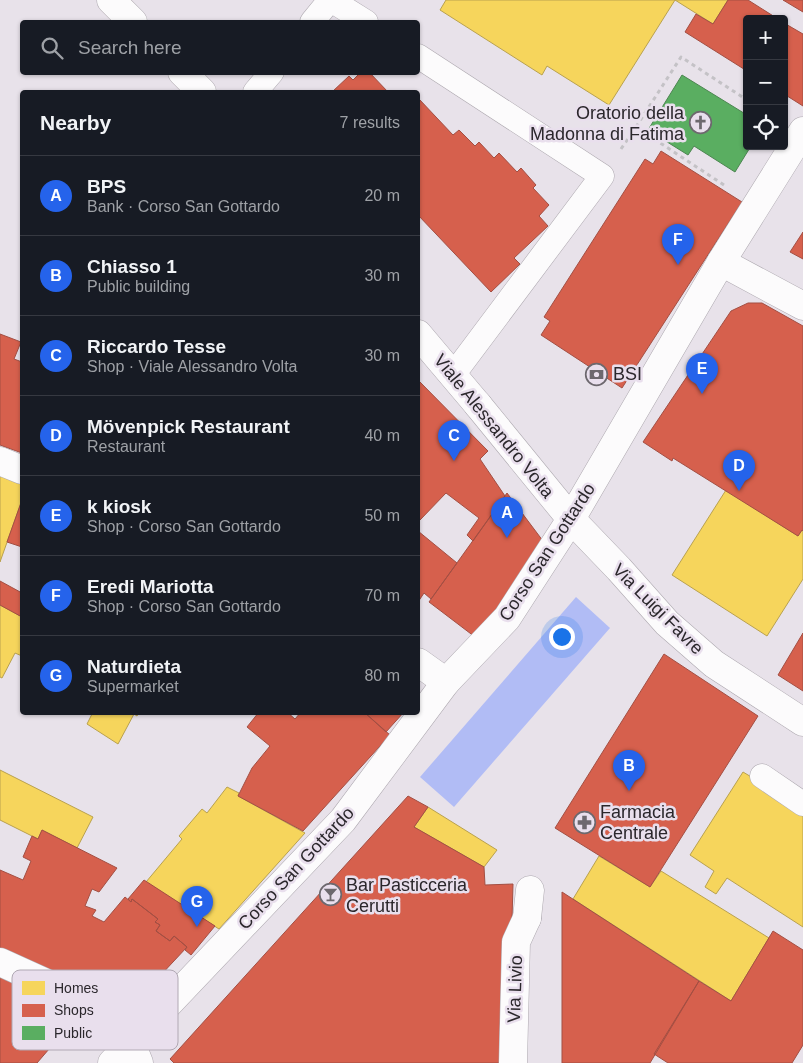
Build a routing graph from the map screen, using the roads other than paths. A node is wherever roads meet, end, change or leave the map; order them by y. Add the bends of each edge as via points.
1 (111, 0) edge
2 (331, 0) edge
3 (131, 20) edge
4 (314, 20) edge
5 (363, 20) edge
6 (420, 57) edge
7 (185, 75) edge
8 (269, 75) edge
9 (200, 90) edge
10 (257, 90) edge
11 (803, 131) edge
12 (721, 262) junction
13 (803, 306) edge
14 (420, 336) edge
15 (453, 374) junction
16 (0, 461) edge
17 (20, 469) edge
18 (571, 519) junction
19 (420, 663) edge
20 (446, 682) junction
21 (803, 722) edge
22 (762, 776) dead end
23 (803, 804) edge
24 (530, 890) dead end
25 (0, 962) edge
26 (18, 970) edge
27 (178, 1005) edge
28 (135, 1053) edge
29 (112, 1063) edge
30 (513, 1063) edge

1 - 3 street
2 - 4 lane
2 - 5 lane
6 - 15 lane via 602,176
7 - 9 street
8 - 10 lane
11 - 12 street, Corso San Gottardo
12 - 13 street
12 - 18 street, Corso San Gottardo
14 - 15 street, Viale Alessandro Volta
15 - 18 street, Viale Alessandro Volta
16 - 17 street
18 - 20 street, Corso San Gottardo via 507,618
18 - 21 street, Via Luigi Favre via 674,629 714,664
19 - 20 street
20 - 27 street, Corso San Gottardo via 343,820
22 - 23 lane
24 - 30 street, Via Livio via 526,918 516,942
25 - 26 street
28 - 29 street, Corso San Gottardo

